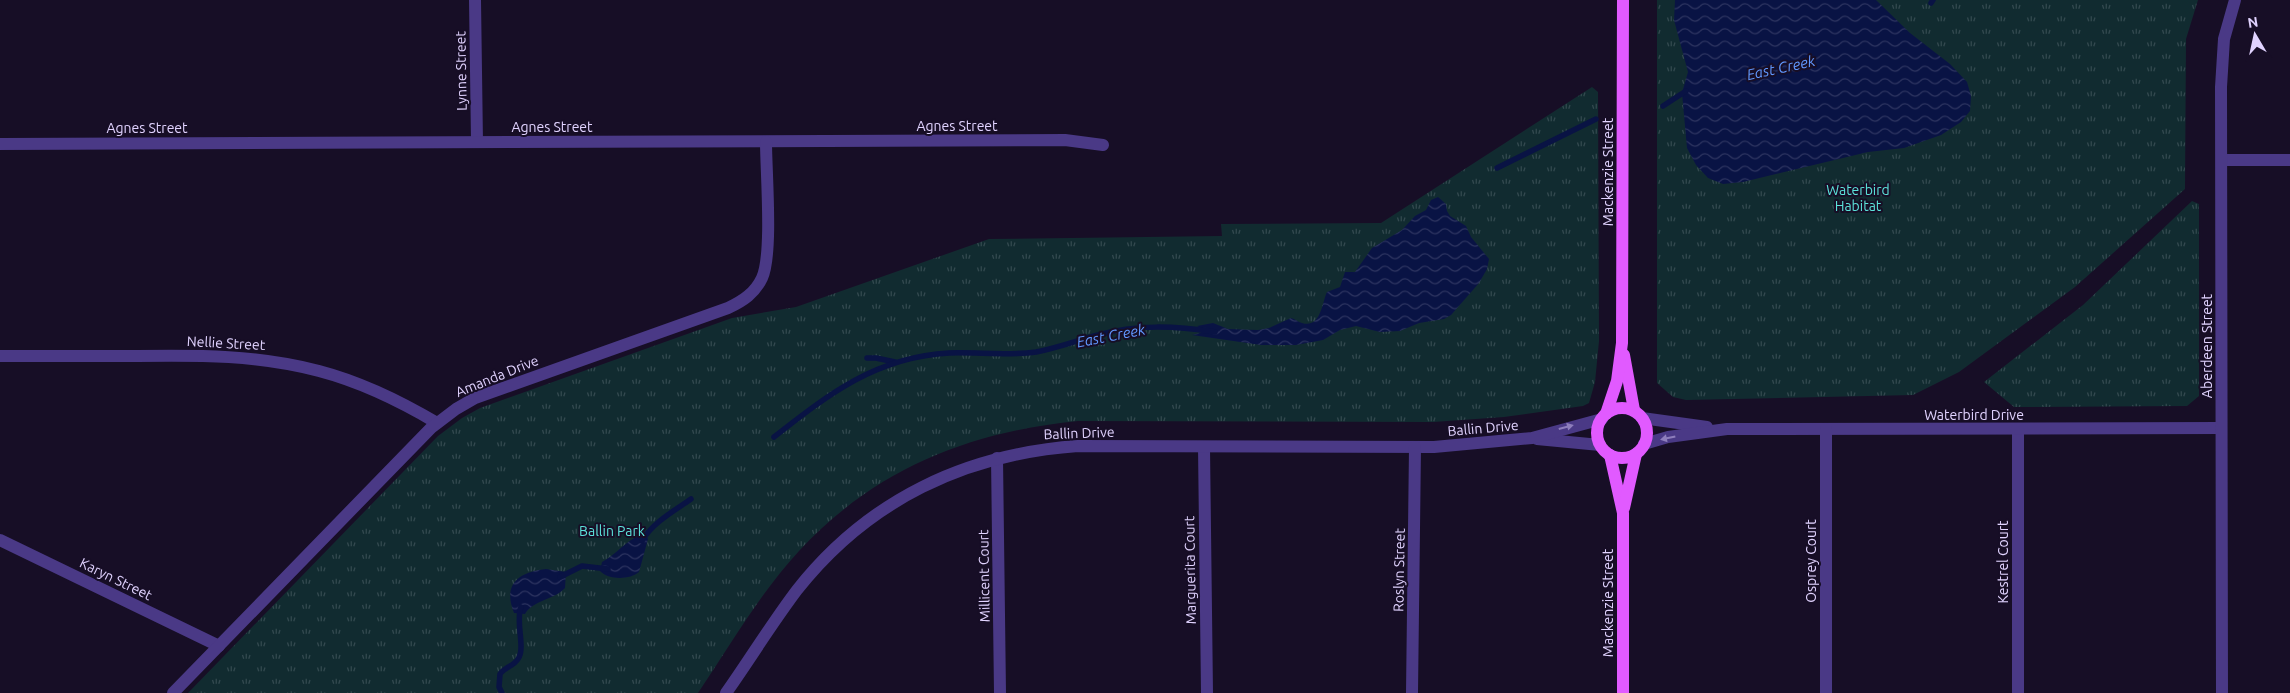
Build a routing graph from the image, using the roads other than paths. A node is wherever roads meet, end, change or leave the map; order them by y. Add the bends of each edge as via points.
1 (475, 0) edge
2 (1623, 0) edge
3 (2235, 0) edge
4 (477, 142) junction
5 (766, 142) junction
6 (0, 144) edge
7 (1103, 145) dead end
8 (2223, 160) junction
9 (2290, 160) edge
10 (1622, 343) junction
11 (0, 356) edge
12 (1638, 414) junction
13 (1604, 417) junction
14 (437, 423) junction
15 (2221, 428) junction
16 (1826, 429) junction
17 (1727, 430) junction
18 (2018, 430) junction
19 (1532, 438) junction
20 (1644, 444) junction
21 (1600, 445) junction
22 (1204, 447) junction
23 (1416, 447) junction
24 (1636, 454) junction
25 (1610, 455) junction
26 (997, 458) junction
27 (1623, 513) junction
28 (0, 540) edge
29 (219, 646) junction
30 (173, 693) edge
31 (726, 693) edge
32 (1000, 693) edge
33 (1207, 693) edge
34 (1412, 693) edge
35 (1623, 693) edge
36 (1826, 693) edge
37 (2018, 693) edge
38 (2222, 693) edge

1 - 4 street, Lynne Street
2 - 10 main road, Mackenzie Street
3 - 8 street, Aberdeen Street via 2224,39 2221,87
4 - 5 street, Agnes Street
4 - 6 street, Agnes Street
5 - 7 street, Agnes Street via 1065,140
5 - 14 street, Amanda Drive via 767,259 758,285 745,299 728,308 475,398
8 - 9 street
8 - 15 street, Aberdeen Street
10 - 12 main road, Mackenzie Street
10 - 13 main road, Mackenzie Street via 1617,381
11 - 14 street, Nellie Street via 196,355 259,359 320,371 351,381
12 - 13 main road via 1619,409
12 - 17 street, Waterbird Drive
12 - 20 main road via 1647,431
19 -> 13 street, Ballin Drive
13 - 21 main road via 1597,432
14 - 29 street, Amanda Drive
15 - 18 street, Waterbird Drive
15 - 38 street, Aberdeen Street
16 - 17 street, Waterbird Drive
16 - 18 street, Waterbird Drive
16 - 36 street, Osprey Court
17 -> 20 street, Waterbird Drive via 1668,437
18 - 37 street, Kestrel Court
19 - 21 street, Ballin Drive
19 - 23 street, Ballin Drive
20 - 24 main road
21 - 25 main road
22 - 23 street, Ballin Drive
22 - 26 street, Ballin Drive via 1078,446
22 - 33 street, Marguerita Court
23 - 34 street, Roslyn Street
24 - 25 main road via 1623,458
24 - 27 main road, Mackenzie Street
25 - 27 main road, Mackenzie Street
26 - 31 street, Ballin Drive via 957,471 905,496 835,548 797,591
26 - 32 street, Millicent Court
27 - 35 main road, Mackenzie Street
28 - 29 street, Karyn Street
29 - 30 street, Amanda Drive

